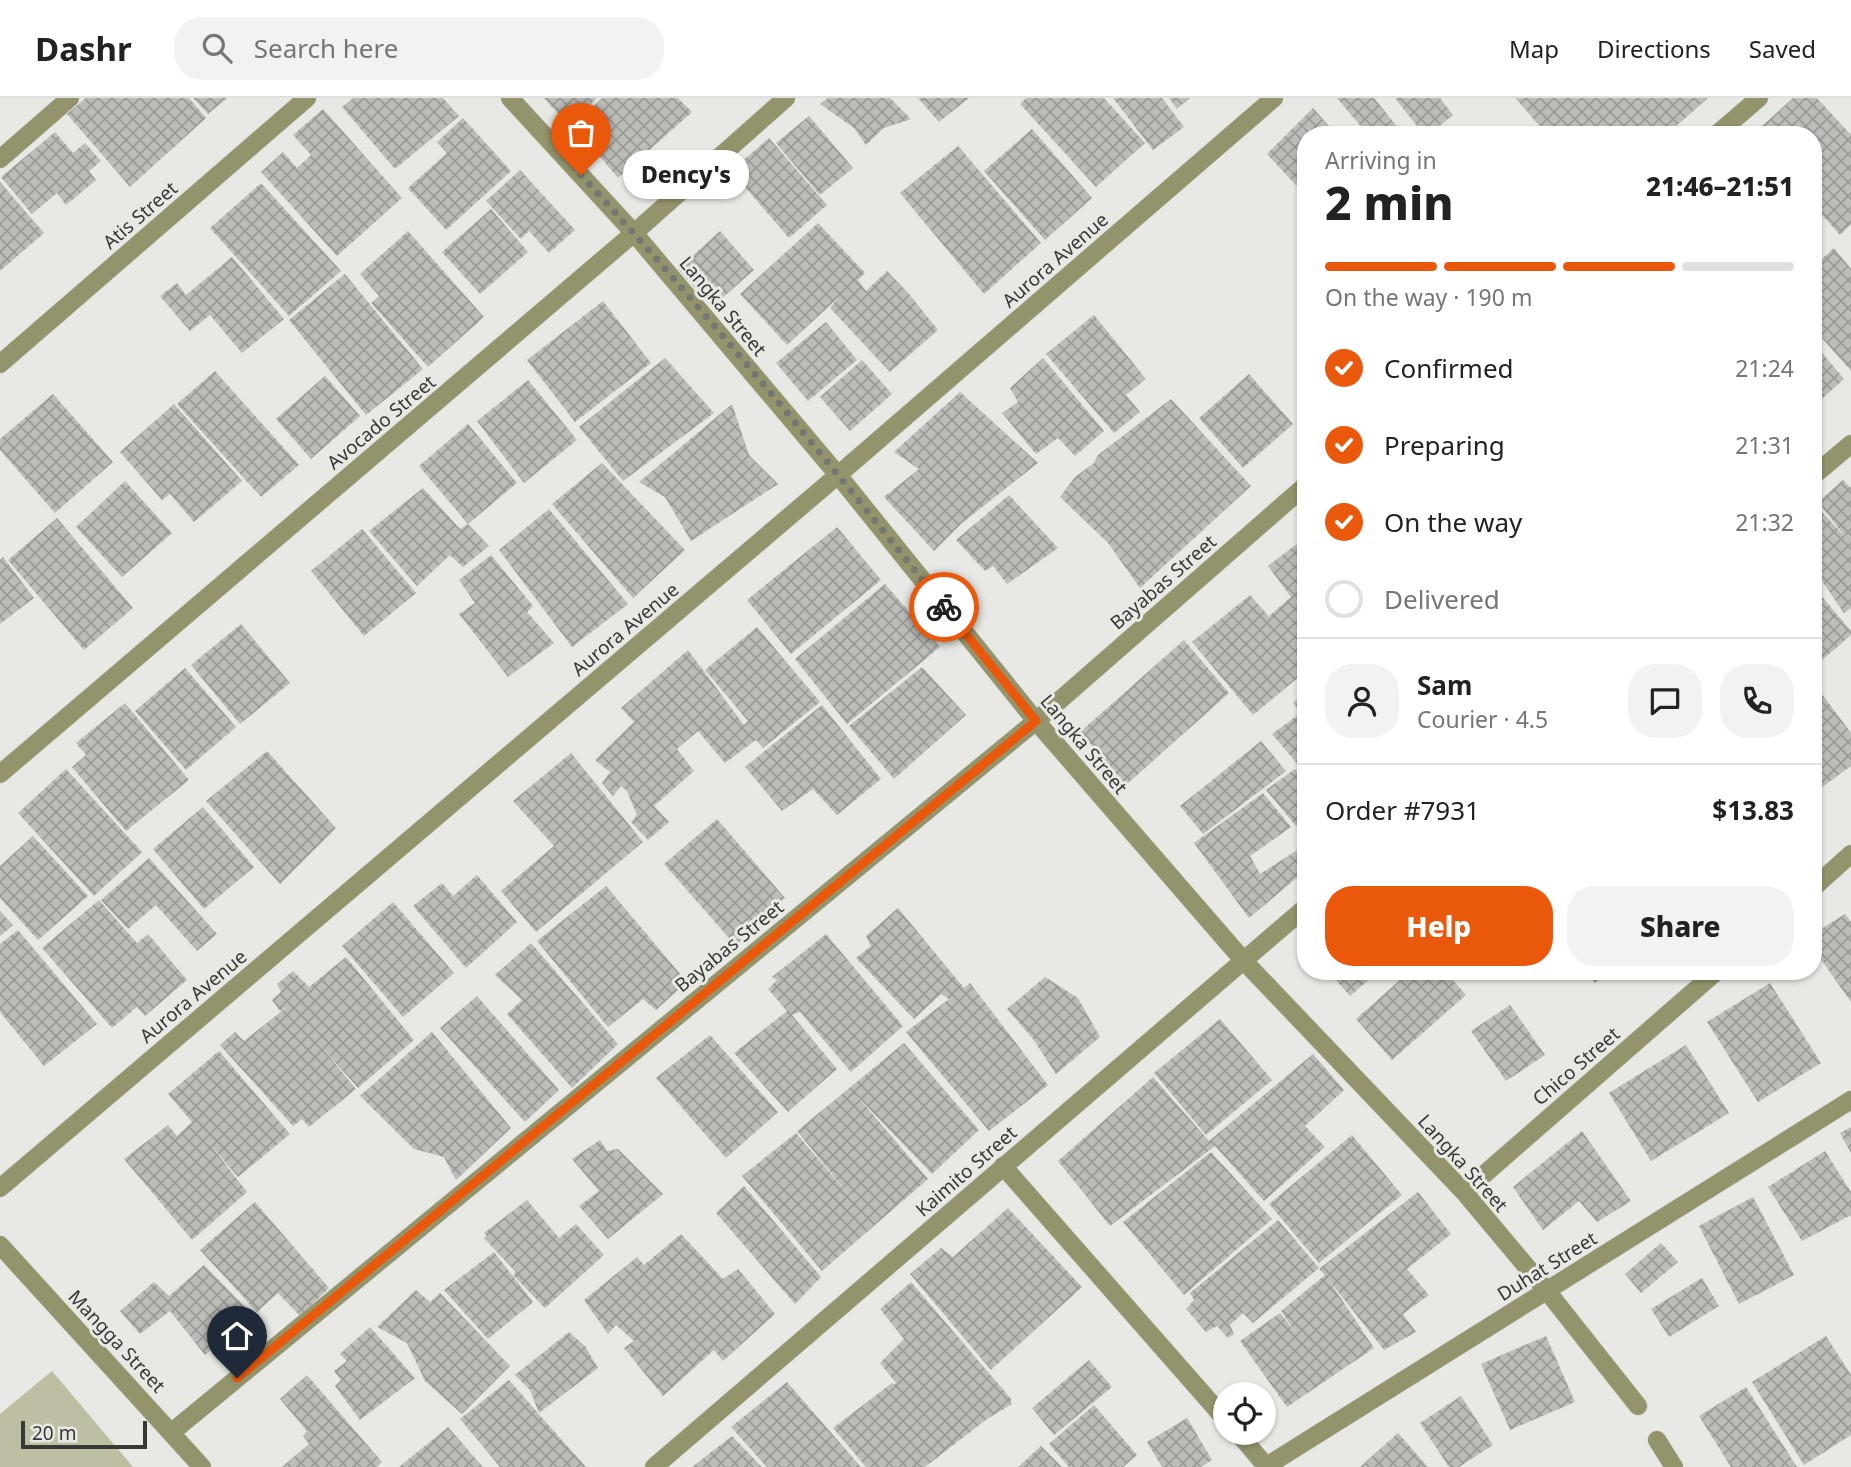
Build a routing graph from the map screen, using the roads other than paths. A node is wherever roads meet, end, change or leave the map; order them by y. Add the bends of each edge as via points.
1 (70, 98) edge
2 (307, 98) edge
3 (510, 98) edge
4 (786, 98) edge
5 (1274, 98) edge
6 (1759, 98) edge
7 (1726, 126) edge
8 (0, 159) edge
9 (634, 233) junction
10 (0, 364) edge
11 (1851, 444) edge
12 (1822, 468) edge
13 (838, 475) junction
14 (1297, 493) edge
15 (1036, 721) junction
16 (0, 774) edge
17 (1851, 855) edge
18 (1822, 880) edge
19 (1297, 915) edge
20 (1243, 960) junction
21 (1707, 980) edge
22 (1851, 1100) edge
23 (1003, 1166) junction
24 (0, 1188) edge
25 (1464, 1192) junction
26 (0, 1245) edge
27 (1547, 1291) junction
28 (1213, 1405) edge
29 (1638, 1406) dead end
30 (172, 1432) junction
31 (1657, 1440) dead end
32 (1248, 1445) edge
33 (1265, 1466) edge
34 (202, 1467) edge
35 (654, 1467) edge
36 (1674, 1467) edge

1 - 8 street
2 - 10 street, Atis Street
3 - 9 street, Langka Street
4 - 9 street, Avocado Street
5 - 13 street, Aurora Avenue
6 - 7 street
9 - 13 street, Langka Street
9 - 16 street, Avocado Street
11 - 12 street
13 - 15 street, Langka Street
13 - 24 street, Aurora Avenue
14 - 15 street, Bayabas Street
15 - 20 street, Langka Street
15 - 30 street, Bayabas Street
17 - 18 street
19 - 20 street, Kaimito Street
20 - 23 street, Kaimito Street
20 - 25 street, Langka Street
21 - 25 street, Chico Street
22 - 27 street, Duhat Street
23 - 28 street
23 - 35 street, Kaimito Street
25 - 27 street, Langka Street
26 - 30 street, Mangga Street
27 - 29 street, Langka Street
27 - 33 street, Duhat Street
30 - 34 street, Mangga Street
31 - 36 street
32 - 33 street

